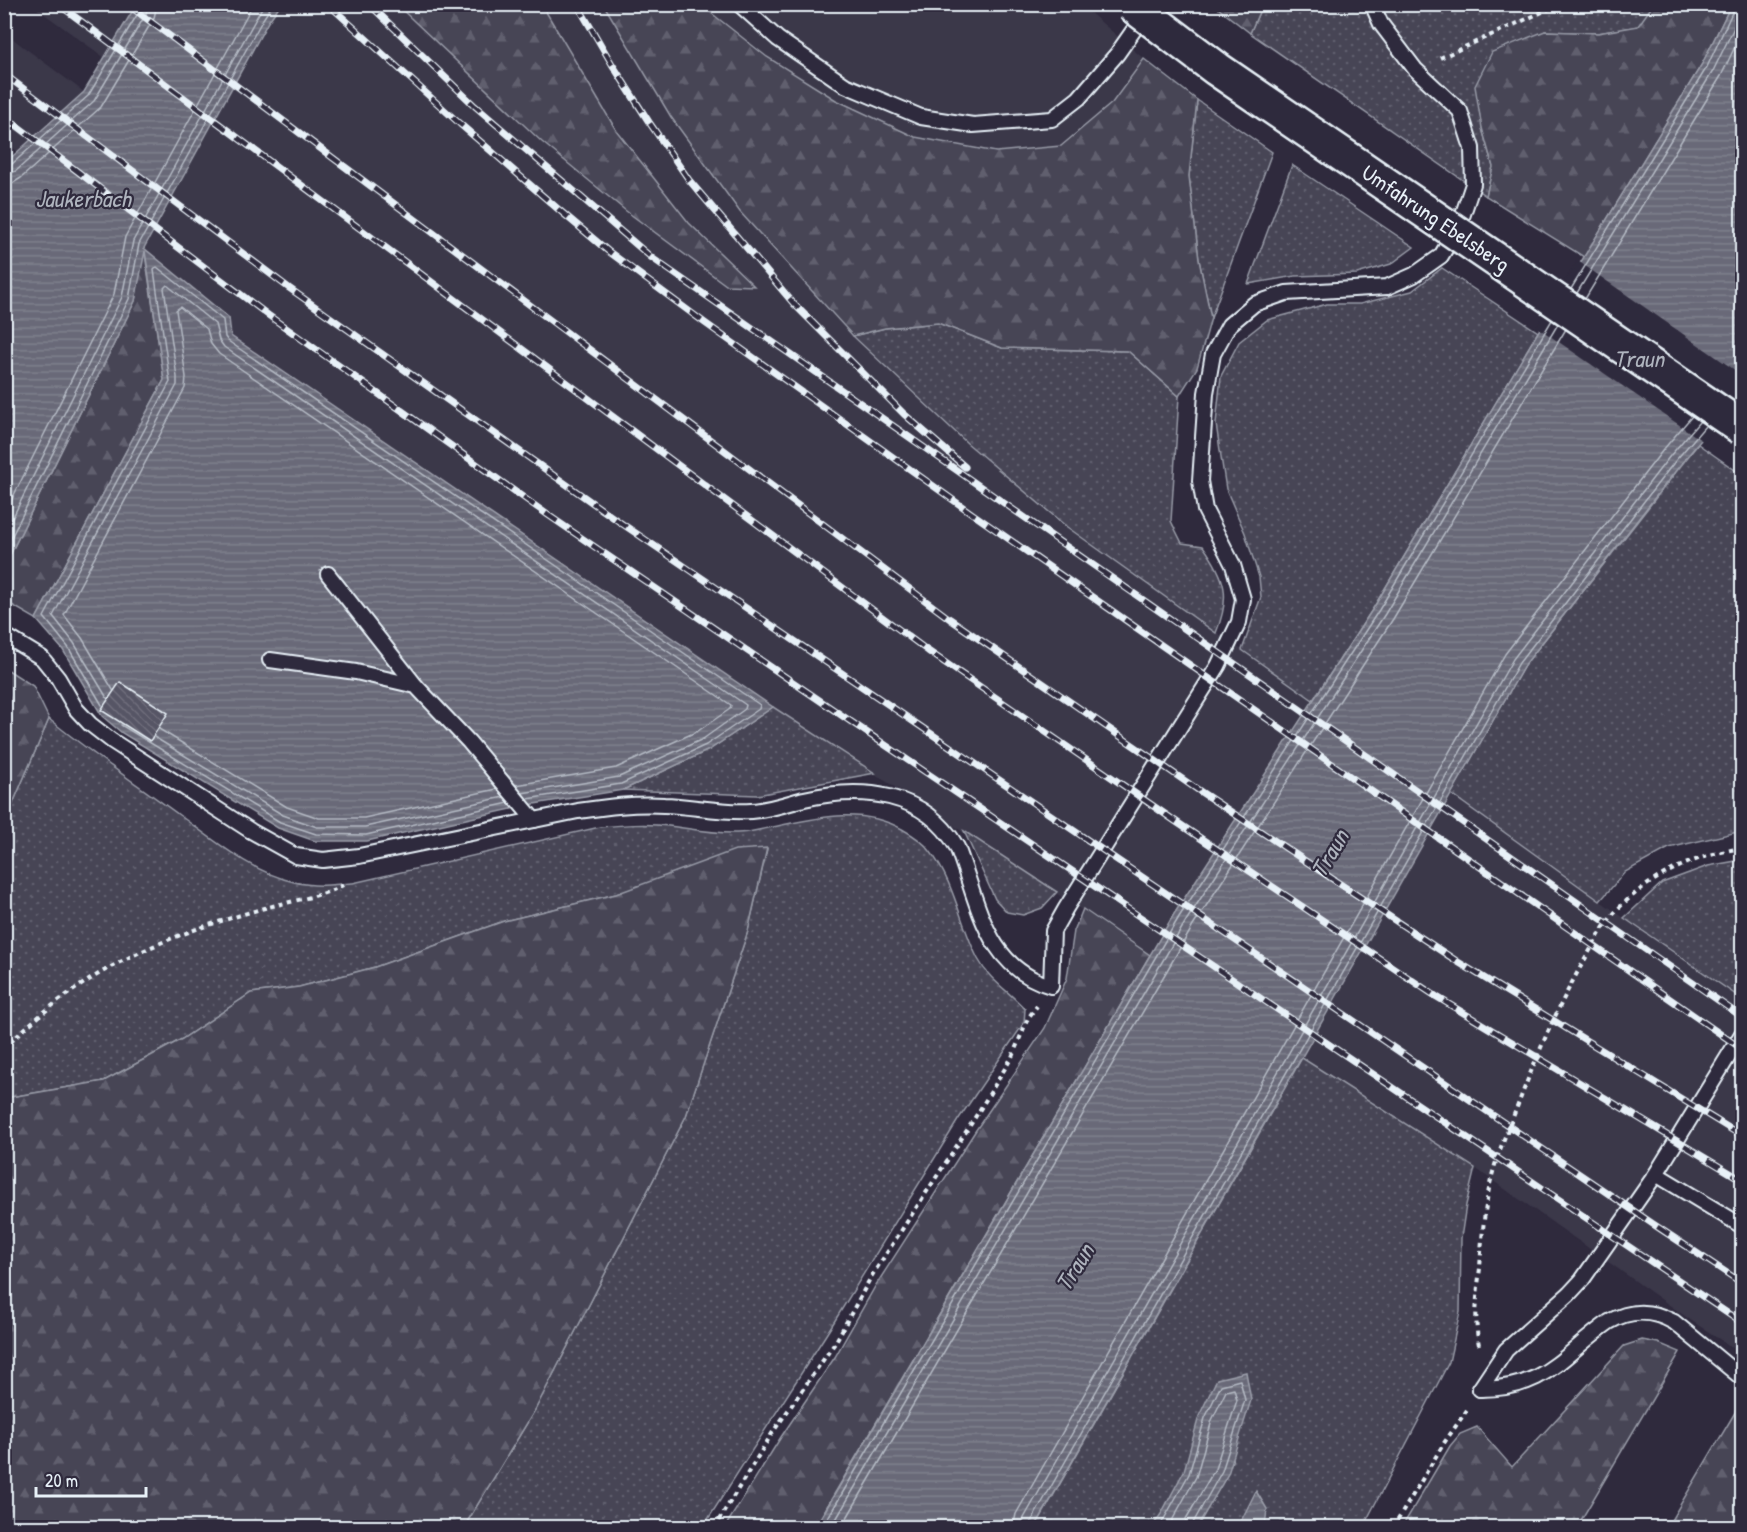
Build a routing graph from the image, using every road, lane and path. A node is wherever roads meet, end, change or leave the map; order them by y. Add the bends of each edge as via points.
1 (738, 4) edge
2 (1131, 4) edge
3 (1151, 4) edge
4 (1372, 4) edge
5 (1560, 4) edge
6 (1415, 69) junction
7 (1743, 428) edge
8 (328, 574) dead end
9 (4, 635) edge
10 (270, 660) dead end
11 (416, 686) junction
12 (534, 820) junction
13 (1743, 848) edge
14 (359, 856) junction
15 (1051, 986) junction
16 (1743, 1034) edge
17 (4, 1049) edge
18 (1656, 1174) junction
19 (1743, 1226) edge
20 (1489, 1375) junction
21 (1743, 1378) edge
22 (1480, 1389) junction
23 (714, 1527) edge
24 (1393, 1527) edge

1 - 3 lane via 778,39 845,85 921,117 973,125 1052,119 1079,98 1117,54
2 - 7 main road, Umfahrung Ebelsberg, bridge via 1218,69
4 - 6 lane via 1381,24
5 - 6 path
6 - 15 lane via 1460,111 1472,148 1473,184 1459,226 1441,256 1414,275 1387,287 1286,293 1254,304 1229,324 1213,354 1200,481 1205,510 1233,565 1243,599 1239,622 1218,666 1053,931
8 - 11 lane
9 - 14 lane via 42,658 90,724 251,831 296,856 323,860
10 - 11 lane via 356,672
11 - 12 lane
12 - 14 lane
12 - 15 lane via 640,805 752,811 845,793 896,798 927,814 951,836 983,920 999,950 1022,974
13 - 20 path via 1698,859 1636,892 1604,927 1569,986 1539,1050 1495,1165 1488,1196 1476,1329
14 - 17 path via 342,886 174,937 106,969 45,1012
15 - 23 path via 1028,1018 1012,1057 871,1277 835,1343
16 - 18 lane
18 - 19 lane
18 - 20 lane via 1582,1280 1506,1350
20 - 22 lane
21 - 22 lane via 1674,1322 1643,1312 1609,1322 1537,1379 1517,1386
22 - 24 path

